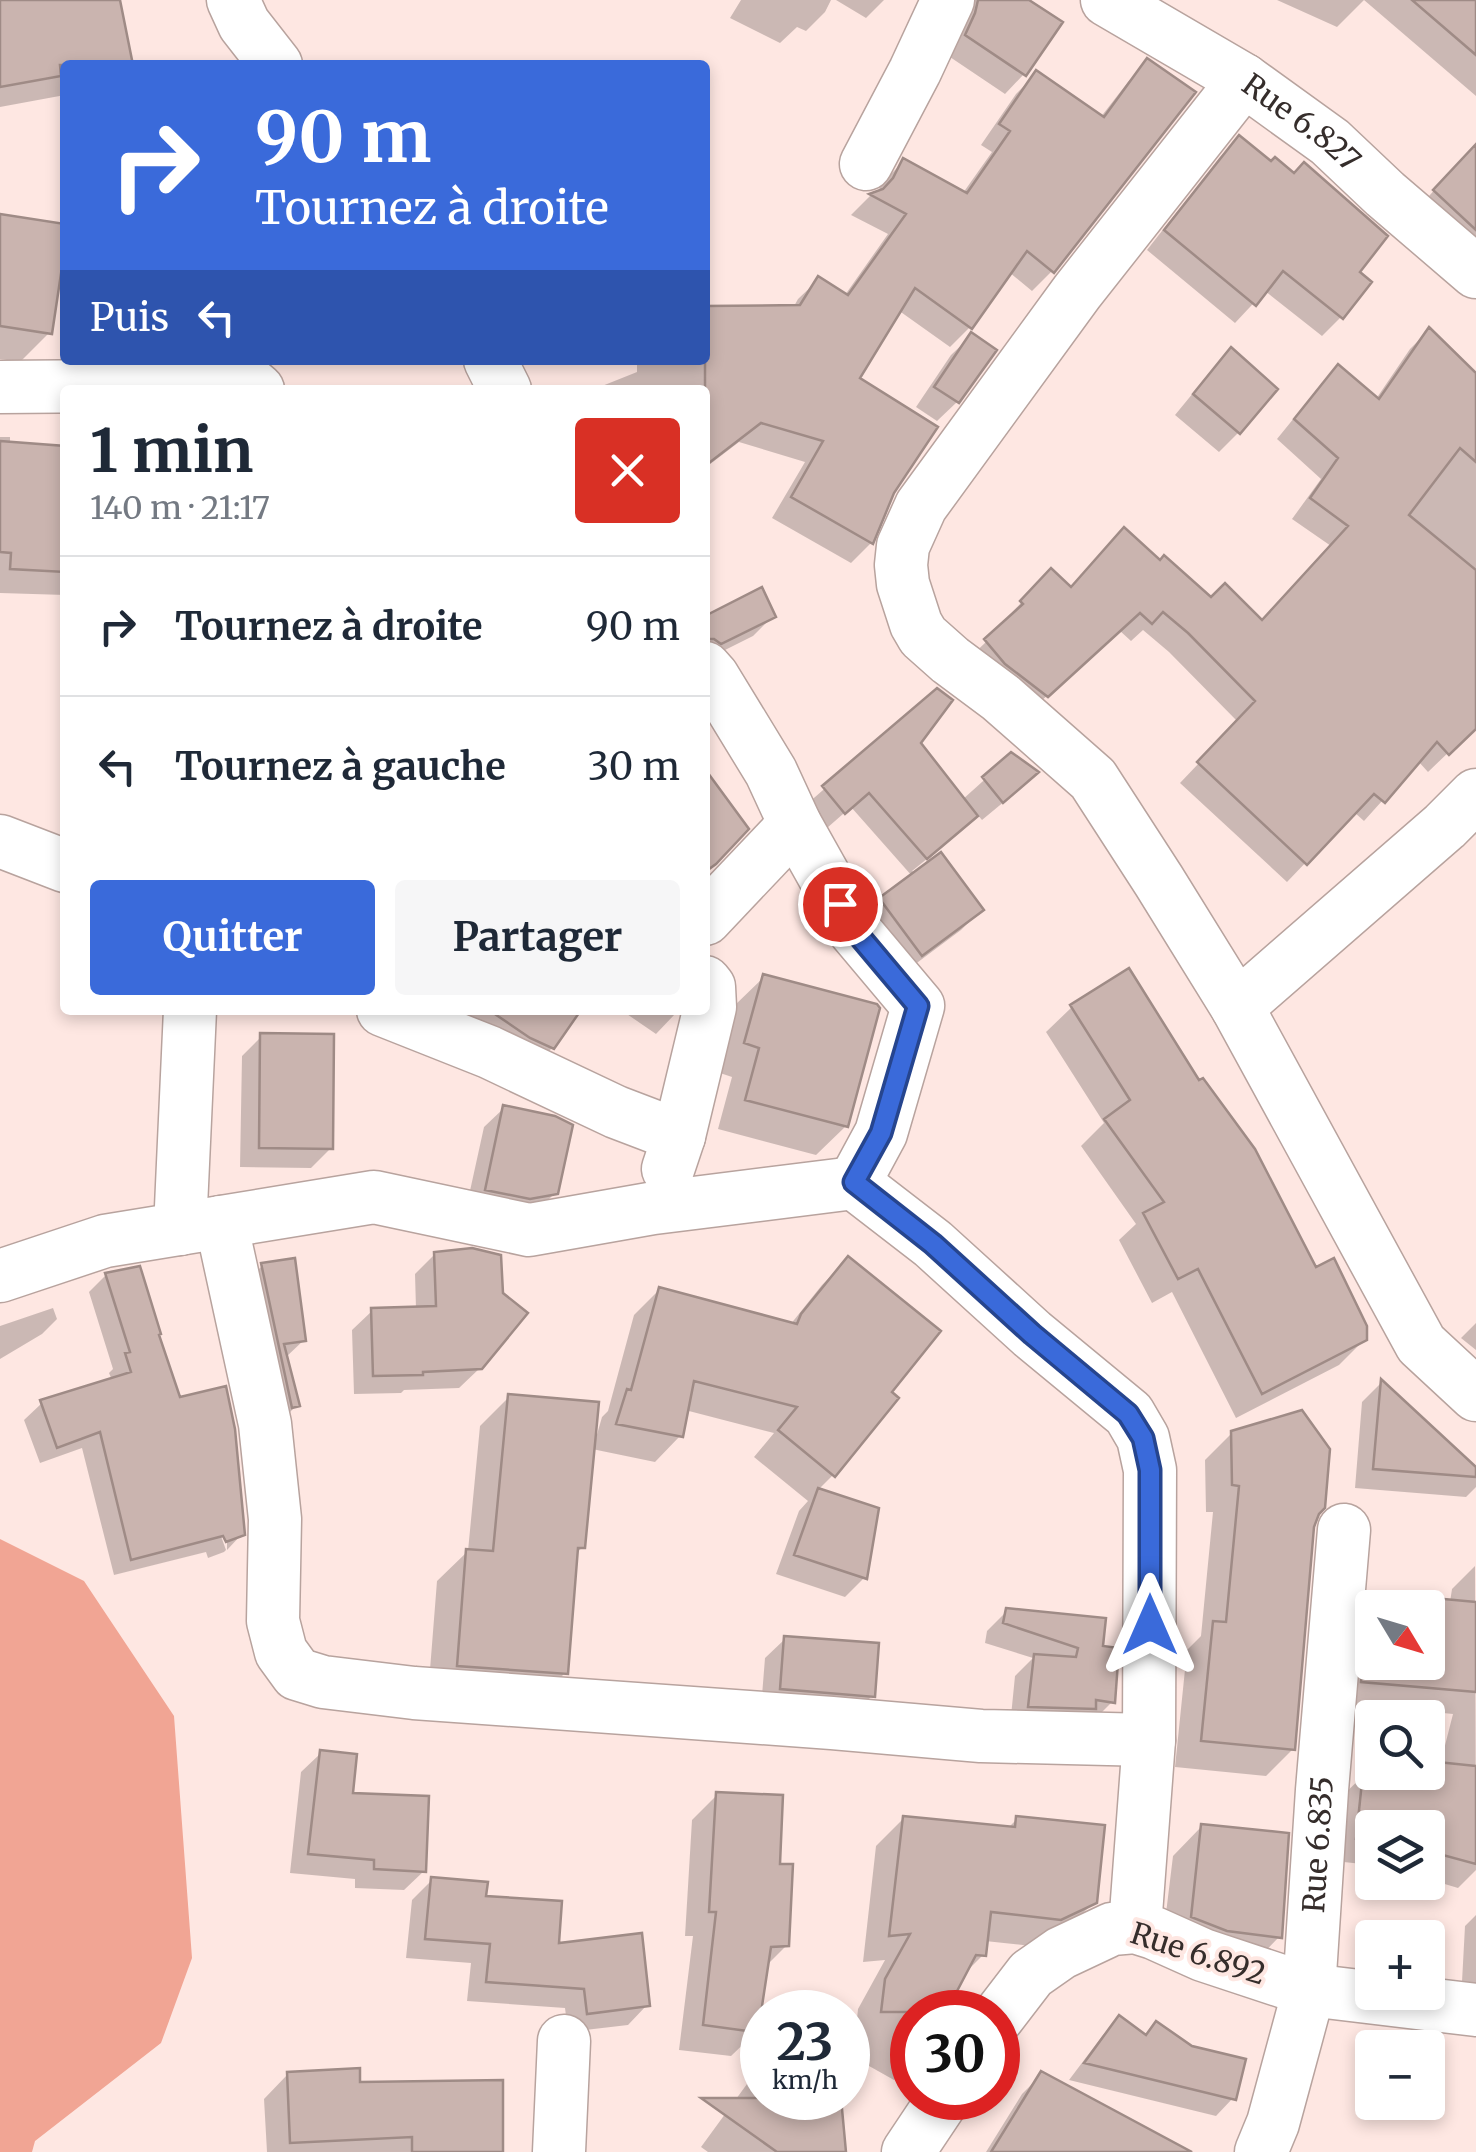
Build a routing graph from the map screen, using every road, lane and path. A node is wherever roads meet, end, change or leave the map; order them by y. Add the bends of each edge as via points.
1 (233, 0) edge
2 (948, 0) edge
3 (1108, 0) edge
4 (272, 60) edge
5 (1244, 80) junction
6 (866, 164) dead end
7 (1476, 272) edge
8 (125, 385) edge
9 (252, 385) edge
10 (60, 386) edge
11 (0, 387) edge
12 (710, 676) edge
13 (1476, 795) edge
14 (796, 824) junction
15 (0, 840) edge
16 (60, 864) edge
17 (710, 915) edge
18 (1236, 1007) junction
19 (190, 1015) edge
20 (396, 1015) edge
21 (708, 1015) edge
22 (679, 1136) junction
23 (854, 1182) junction
24 (654, 1208) junction
25 (200, 1225) junction
26 (0, 1276) edge
27 (1476, 1395) edge
28 (1344, 1530) dead end
29 (1149, 1740) junction
30 (1135, 1927) junction
31 (1019, 1990) edge
32 (1308, 1990) junction
33 (1476, 2010) edge
34 (564, 2041) dead end
35 (929, 2120) edge
36 (559, 2152) edge
37 (908, 2152) edge
38 (1260, 2152) edge

1 - 4 street
2 - 6 street
3 - 5 street, Rue 6.827
5 - 7 street, Rue 6.827 via 1330,142
5 - 18 street via 1076,292 922,506 901,565 923,636 1093,780
8 - 9 street via 191,374 244,378
10 - 11 street
12 - 14 street
13 - 18 street
14 - 17 street
14 - 23 street via 855,931 918,1006 881,1133
15 - 16 street
18 - 27 street via 1422,1344
19 - 25 street
20 - 22 street
21 - 22 street
22 - 24 street
23 - 24 street
23 - 29 street via 1128,1414 1143,1438 1150,1470
24 - 25 street via 529,1230 374,1197
25 - 26 street via 105,1241
25 - 29 street via 265,1424 275,1519 273,1621 281,1652 297,1674 414,1693 981,1736
28 - 32 street, Rue 6.835
29 - 30 street
30 - 31 street, Rue 6.892 via 1112,1928 1061,1952
30 - 32 street, Rue 6.892
32 - 33 street, Rue 6.892
32 - 38 street, Rue 6.835 via 1274,2123
34 - 36 street
35 - 37 street

